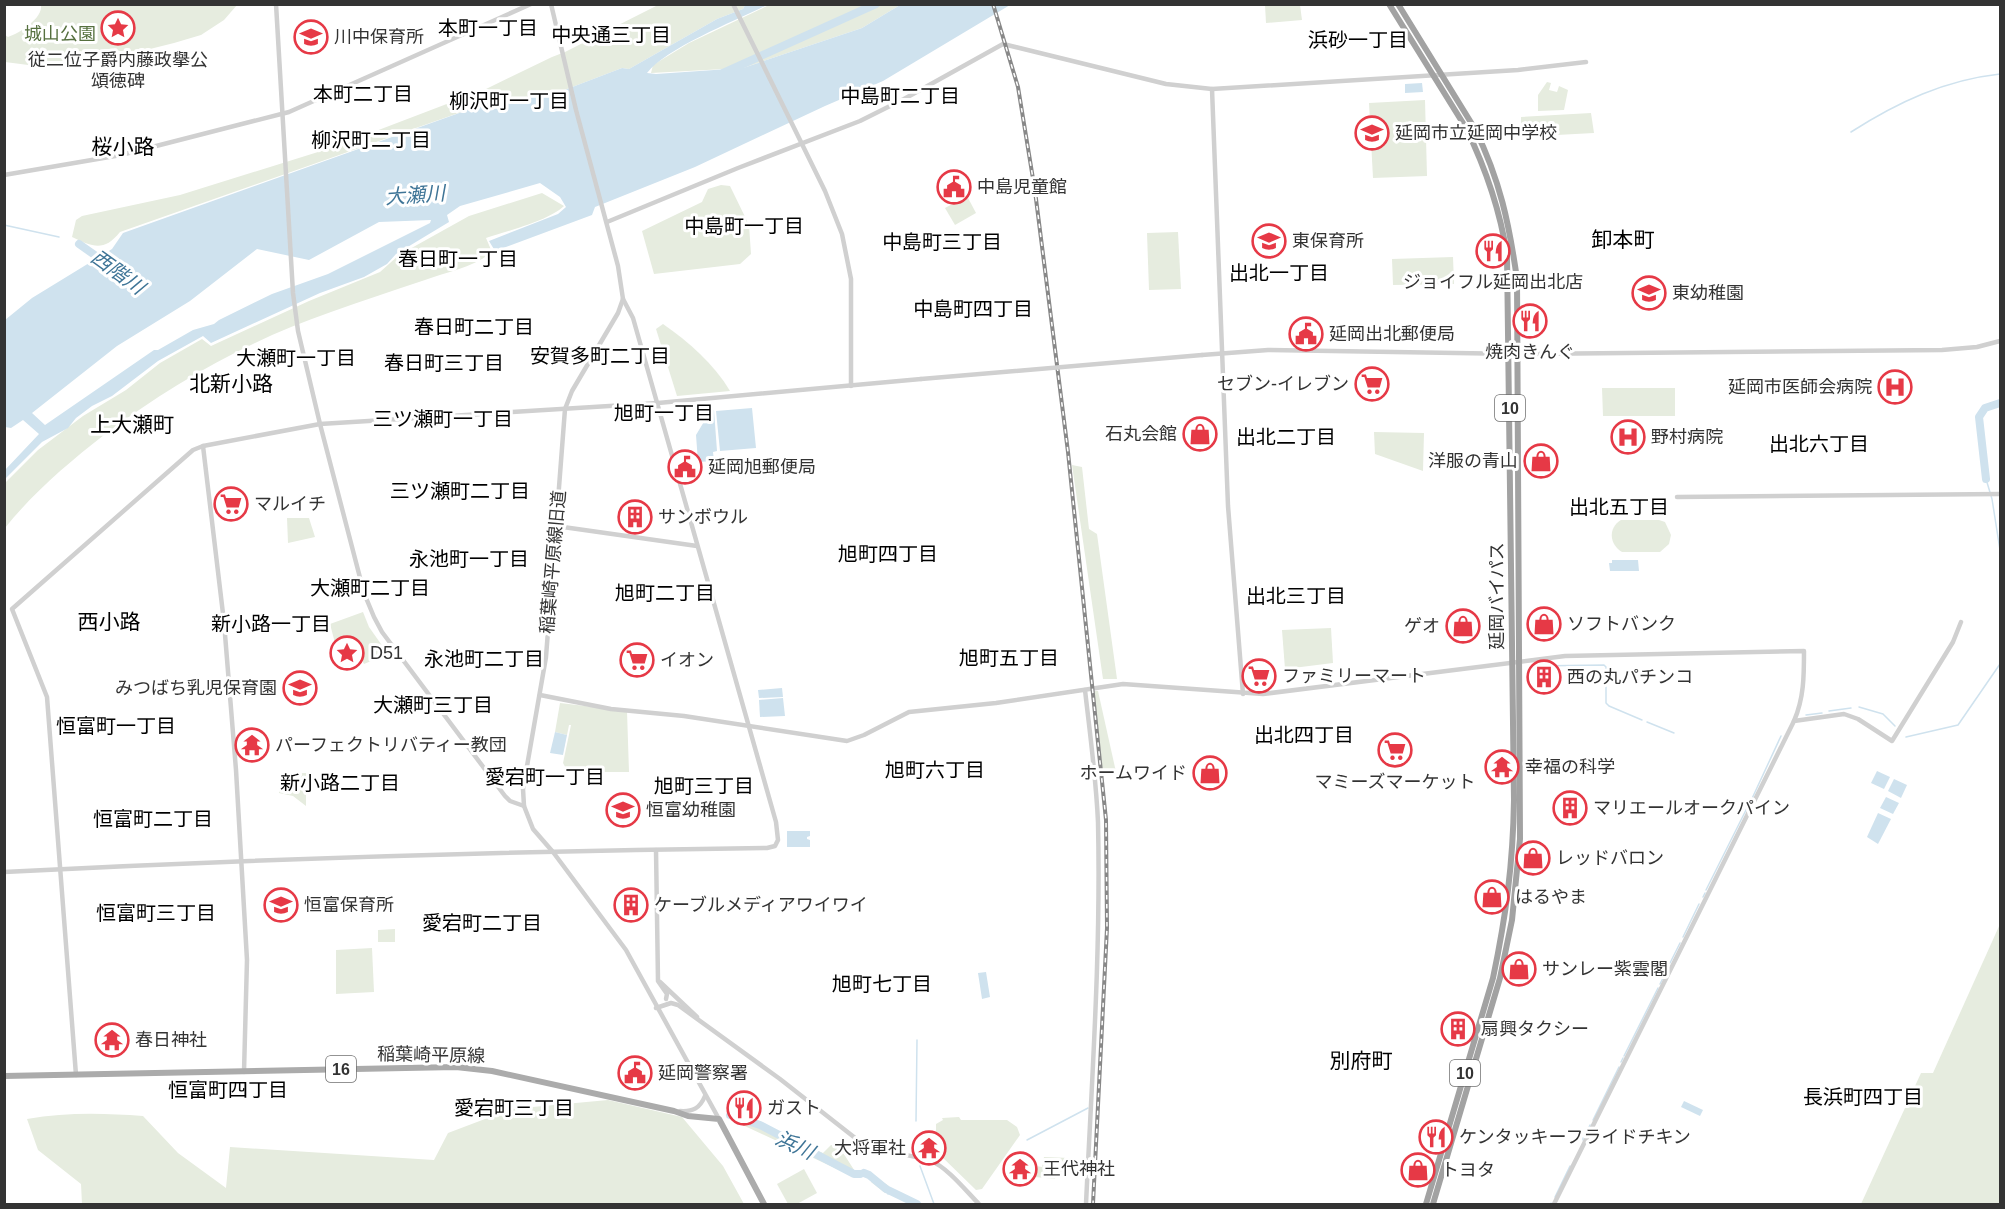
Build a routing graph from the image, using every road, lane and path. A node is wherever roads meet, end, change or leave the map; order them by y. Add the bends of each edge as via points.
1 (276, 4) edge
2 (531, 4) edge
3 (551, 4) edge
4 (733, 4) edge
5 (1389, 4) edge
6 (1398, 4) edge
7 (1586, 62) dead end
8 (1437, 74) junction
9 (1212, 89) junction
10 (283, 113) junction
11 (801, 141) junction
12 (4, 175) edge
13 (607, 222) junction
14 (623, 299) junction
15 (2001, 341) edge
16 (1222, 353) junction
17 (1509, 353) junction
18 (1518, 354) junction
19 (850, 386) junction
20 (658, 403) junction
21 (566, 409) junction
22 (320, 424) junction
23 (202, 446) junction
24 (2001, 494) edge
25 (1677, 497) dead end
26 (556, 526) junction
27 (697, 546) junction
28 (1961, 622) dead end
29 (1516, 662) junction
30 (1085, 690) junction
31 (1243, 694) junction
32 (540, 695) junction
33 (1794, 721) junction
34 (748, 726) junction
35 (524, 806) junction
36 (656, 850) junction
37 (553, 852) junction
38 (240, 860) junction
39 (61, 869) junction
40 (4, 872) edge
41 (658, 980) junction
42 (666, 999) junction
43 (679, 1000) junction
44 (656, 1008) junction
45 (706, 1026) junction
46 (244, 1071) junction
47 (76, 1075) junction
48 (4, 1076) edge
49 (705, 1096) junction
50 (674, 1111) junction
51 (719, 1119) junction
52 (764, 1204) edge
53 (979, 1204) edge
54 (1086, 1204) edge
55 (1426, 1204) edge
56 (1433, 1204) edge
57 (1554, 1204) edge

1 - 10 street
2 - 10 street
3 - 13 street
4 - 11 street
5 - 8 highway, 延岡バイパス / 10
6 - 8 highway, 延岡バイパス / 10
7 - 8 street
8 - 9 street
8 - 17 highway, 延岡バイパス / 10 via 1476,147 1497,203 1507,255
8 - 18 highway, 延岡バイパス / 10 via 1479,138 1502,199 1517,279
9 - 11 street via 1166,84 1003,44 888,107
9 - 16 street
10 - 12 street via 121,155
10 - 22 street via 297,328
11 - 13 street
11 - 19 street via 833,213 850,265
13 - 14 street
14 - 20 street via 633,318
14 - 21 street, 稲葉崎平原線旧道
15 - 18 street via 1942,350
16 - 17 street via 1279,350
16 - 19 street, bridge
16 - 31 street via 1228,523
17 - 18 street
17 - 29 highway, 延岡バイパス / 10
18 - 29 highway, 延岡バイパス / 10
19 - 20 street
20 - 21 street
20 - 27 street
21 - 22 street
21 - 26 street, 稲葉崎平原線旧道
22 - 23 street
22 - 35 street via 364,593 378,626 505,795
23 - 38 street via 224,622
23 - 39 street via 12,609 47,697
24 - 25 street
26 - 27 street
26 - 32 street, 稲葉崎平原線旧道
27 - 34 street
28 - 33 street via 1953,642 1892,741 1844,714
29 - 31 street via 1271,694
29 - 33 street via 1584,655 1804,651 1803,686
29 - 55 highway, 延岡バイパス / 10 via 1509,894 1493,978
29 - 56 highway, 延岡バイパス / 10 via 1520,839 1512,920 1500,978
30 - 31 street via 1123,684
30 - 34 street via 909,712 847,741
30 - 54 street via 1095,780 1098,872
32 - 34 street via 611,709
32 - 35 street, 稲葉崎平原線旧道 via 523,789
33 - 57 street
34 - 36 street via 776,822 777,843 772,848
35 - 37 street, 稲葉崎平原線旧道 via 533,830
36 - 37 street
36 - 41 street
37 - 38 street
37 - 44 street, 稲葉崎平原線旧道 via 626,950
38 - 39 street
38 - 46 street via 247,960
39 - 40 street
39 - 47 street
41 - 42 street
41 - 43 street
42 - 43 street
42 - 44 street
43 - 45 street
44 - 45 street via 674,1004
44 - 49 street, 稲葉崎平原線旧道
45 - 53 street via 859,1141 934,1163
46 - 47 main road, 稲葉崎平原線 / 16
46 - 50 main road, 稲葉崎平原線 / 16 via 456,1067 492,1071
47 - 48 main road, 稲葉崎平原線 / 16
49 - 50 street via 696,1109
49 - 51 street, 稲葉崎平原線旧道
50 - 51 main road, 稲葉崎平原線 / 16
51 - 52 main road

